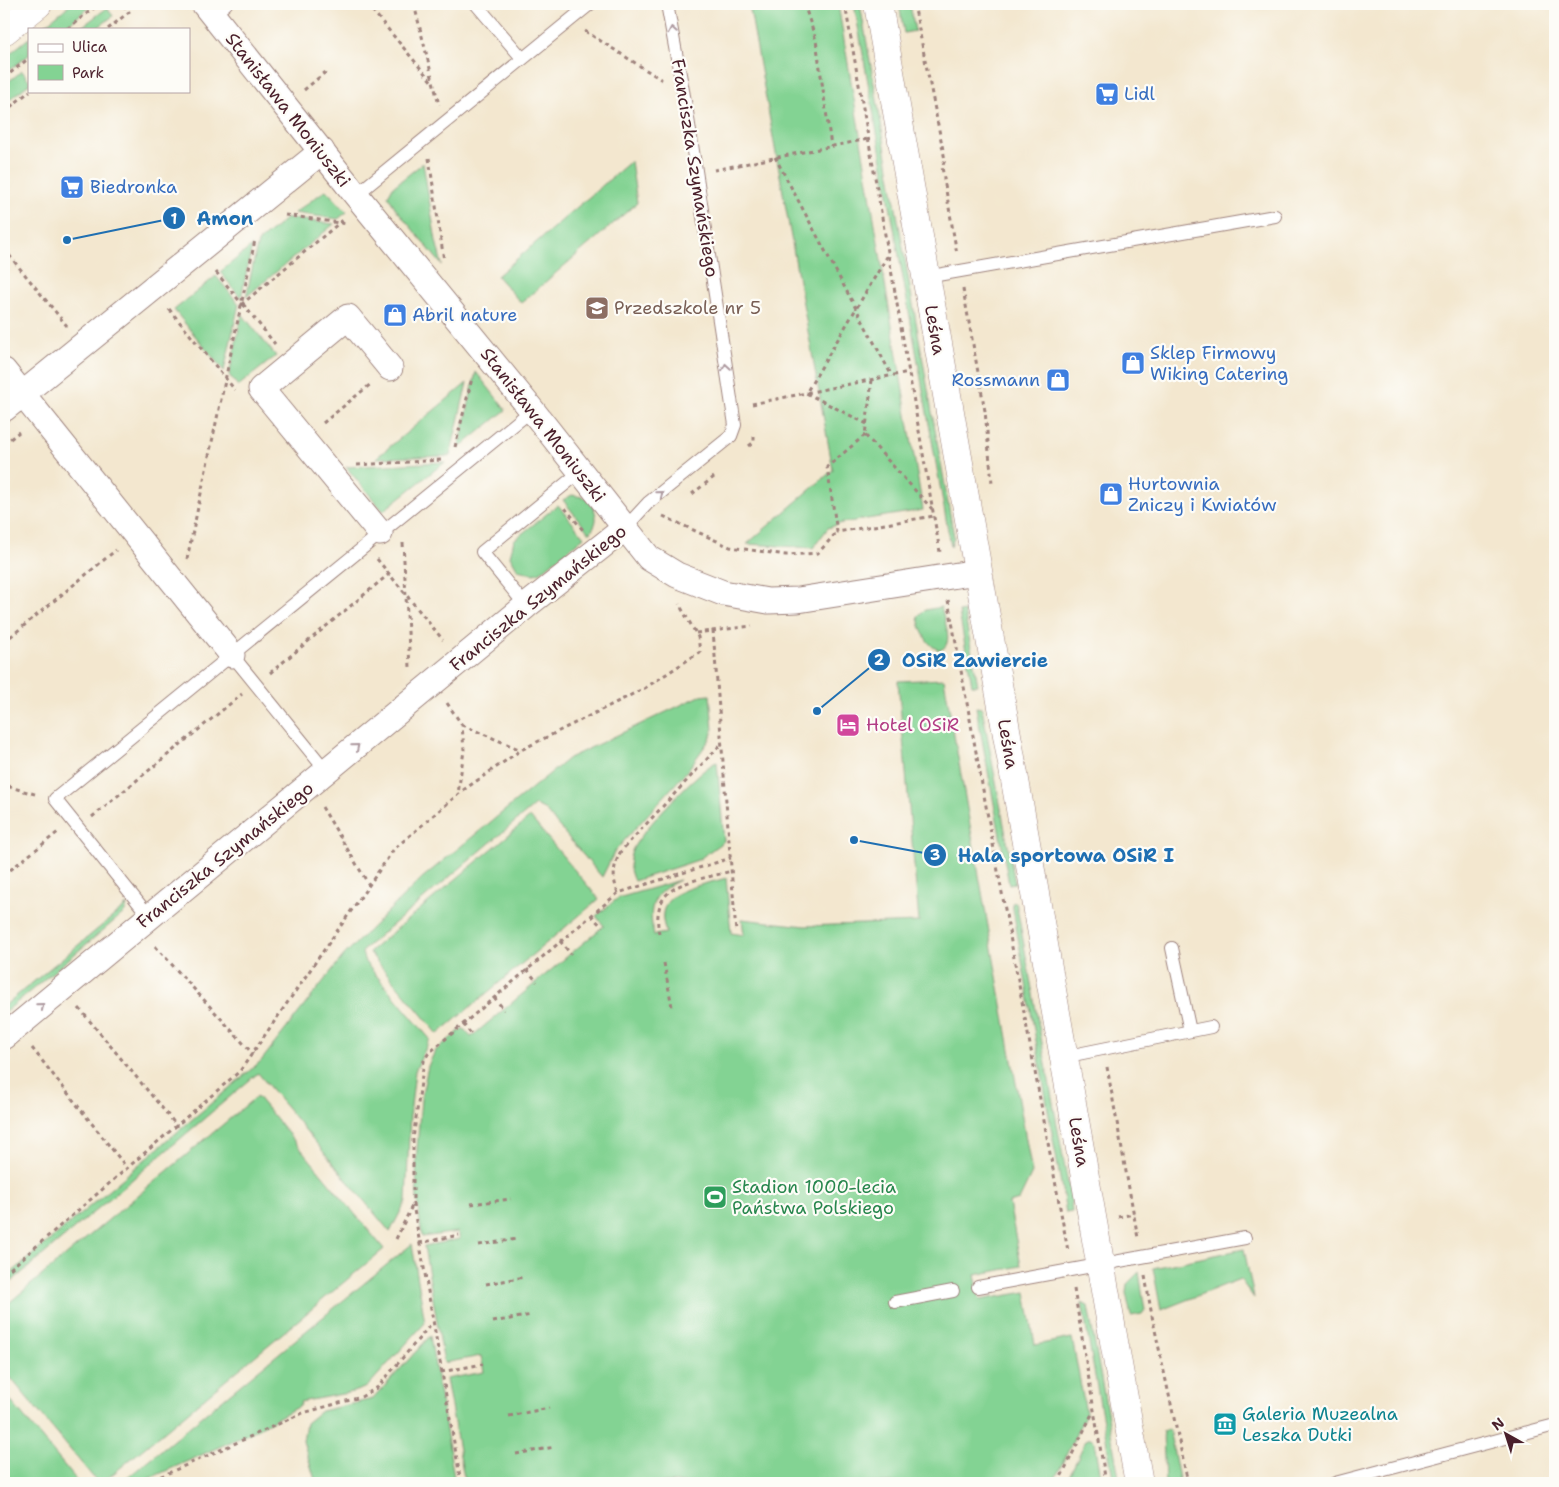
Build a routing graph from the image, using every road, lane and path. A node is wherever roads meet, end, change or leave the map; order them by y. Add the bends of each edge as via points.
1 (38, 4) edge
2 (99, 4) edge
3 (123, 4) edge
4 (367, 4) edge
5 (414, 4) edge
6 (476, 4) edge
7 (590, 4) edge
8 (667, 4) edge
9 (804, 4) edge
10 (845, 4) edge
11 (878, 4) edge
12 (215, 7) edge
13 (68, 28) edge
14 (109, 28) edge
15 (580, 28) dead end
16 (4, 31) edge
17 (522, 58) junction
18 (28, 59) edge
19 (328, 70) dead end
20 (4, 78) edge
21 (434, 83) junction
22 (29, 92) edge
23 (299, 93) dead end
24 (684, 94) junction
25 (4, 112) edge
26 (437, 128) junction
27 (868, 139) junction
28 (831, 146) junction
29 (322, 152) junction
30 (775, 158) junction
31 (711, 170) dead end
32 (356, 195) junction
33 (286, 215) dead end
34 (1274, 216) dead end
35 (346, 217) dead end
36 (340, 222) junction
37 (355, 225) dead end
38 (256, 240) dead end
39 (4, 249) edge
40 (888, 255) junction
41 (444, 265) dead end
42 (216, 272) dead end
43 (926, 277) junction
44 (242, 304) junction
45 (169, 309) dead end
46 (856, 309) junction
47 (72, 332) dead end
48 (292, 364) junction
49 (390, 368) joint
50 (4, 371) edge
51 (909, 372) junction
52 (473, 375) dead end
53 (892, 376) junction
54 (226, 378) junction
55 (872, 380) junction
56 (806, 394) junction
57 (241, 397) dead end
58 (13, 401) edge
59 (752, 404) dead end
60 (532, 410) junction
61 (867, 424) junction
62 (320, 426) dead end
63 (866, 435) junction
64 (454, 450) dead end
65 (443, 460) dead end
66 (350, 465) dead end
67 (580, 472) junction
68 (554, 494) junction
69 (932, 510) junction
70 (656, 513) dead end
71 (934, 516) junction
72 (625, 528) junction
73 (837, 532) junction
74 (135, 534) junction
75 (385, 542) junction
76 (599, 550) junction
77 (977, 572) junction
78 (389, 574) junction
79 (944, 578) junction
80 (180, 590) junction
81 (406, 595) junction
82 (526, 606) junction
83 (713, 630) dead end
84 (696, 632) dead end
85 (443, 640) dead end
86 (4, 642) edge
87 (232, 655) junction
88 (410, 667) dead end
89 (262, 679) dead end
90 (248, 689) dead end
91 (442, 697) dead end
92 (462, 725) junction
93 (723, 742) junction
94 (521, 750) junction
95 (326, 772) junction
96 (4, 779) edge
97 (458, 794) junction
98 (55, 799) junction
99 (318, 800) dead end
100 (72, 820) junction
101 (86, 822) dead end
102 (731, 858) junction
103 (731, 872) junction
104 (4, 876) edge
105 (369, 885) junction
106 (618, 893) junction
107 (591, 914) junction
108 (602, 927) dead end
109 (149, 928) junction
110 (736, 933) dead end
111 (659, 934) dead end
112 (560, 941) junction
113 (1172, 948) dead end
114 (571, 954) dead end
115 (664, 963) dead end
116 (527, 969) junction
117 (537, 982) dead end
118 (494, 997) junction
119 (74, 1002) dead end
120 (672, 1007) dead end
121 (504, 1010) dead end
122 (463, 1024) junction
123 (1211, 1027) dead end
124 (1190, 1031) junction
125 (473, 1036) dead end
126 (15, 1039) edge
127 (1103, 1049) junction
128 (253, 1054) junction
129 (1063, 1057) junction
130 (177, 1126) junction
131 (128, 1168) junction
132 (511, 1200) dead end
133 (413, 1204) junction
134 (471, 1204) dead end
135 (459, 1235) dead end
136 (1245, 1238) dead end
137 (396, 1239) dead end
138 (517, 1239) dead end
139 (419, 1243) junction
140 (479, 1245) dead end
141 (1142, 1257) junction
142 (1101, 1265) junction
143 (1071, 1270) junction
144 (4, 1274) edge
145 (524, 1277) dead end
146 (486, 1284) dead end
147 (978, 1287) dead end
148 (953, 1291) dead end
149 (895, 1302) dead end
150 (532, 1315) dead end
151 (493, 1322) dead end
152 (432, 1323) junction
153 (483, 1364) dead end
154 (441, 1372) junction
155 (549, 1408) dead end
156 (1093, 1410) junction
157 (509, 1416) dead end
158 (1555, 1425) edge
159 (556, 1447) dead end
160 (516, 1454) dead end
161 (146, 1483) edge
162 (461, 1483) edge
163 (1058, 1483) edge
164 (1106, 1483) edge
165 (1140, 1483) edge
166 (1188, 1483) edge
167 (1335, 1483) edge

1 - 16 street
2 - 13 path
3 - 14 path via 129,12
4 - 21 path
5 - 21 path
6 - 17 lane
7 - 17 lane
24 -> 8 lane, Franciszka Szymańskiego
9 - 28 path via 816,40
10 - 27 path
11 - 43 street, Leśna
12 - 29 street, Stanisława Moniuszki
15 - 24 path
17 - 26 lane
18 - 20 path
19 - 23 path
21 - 26 path via 442,114
22 - 25 path
72 -> 24 lane, Franciszka Szymańskiego via 648,503 731,436 735,425
26 - 32 lane
26 - 41 path via 428,154
27 - 28 path
27 - 40 path
28 - 30 path
29 - 32 street, Stanisława Moniuszki
29 - 58 street
30 - 31 path
30 - 46 path
32 - 60 street, Stanisława Moniuszki
33 - 36 path
34 - 43 lane
35 - 36 path
36 - 37 path
36 - 44 path
38 - 44 path
39 - 47 path
40 - 46 path
40 - 51 path
42 - 44 path
43 - 77 street, Leśna
44 - 48 path
44 - 54 path
45 - 54 path
46 - 53 path
46 - 56 path
48 - 49 street via 348,317
48 - 75 street via 262,390
49 - 62 path
50 - 58 street
51 - 53 path
51 - 69 path
52 - 64 path
53 - 55 path
54 - 57 path
54 - 80 path
55 - 56 path
55 - 61 path
56 - 59 path
56 - 61 path
58 - 74 street
60 - 67 street, Stanisława Moniuszki
60 - 75 lane
61 - 63 path
63 - 69 path
63 - 73 path via 827,467
65 - 66 path
67 - 68 lane
67 - 72 street, Stanisława Moniuszki
68 - 76 path
68 - 82 lane via 482,552
69 - 71 path
70 - 73 path via 730,548 786,555 818,553
71 - 73 path
71 - 79 path
72 - 76 street, Franciszka Szymańskiego
72 - 79 street, Stanisława Moniuszki via 649,558 663,567 737,597 798,600
74 - 80 street
74 - 86 path
75 - 78 path
75 - 81 path
75 - 87 lane
76 - 82 street, Franciszka Szymańskiego
77 - 79 street, Stanisława Moniuszki
77 - 129 street, Leśna
78 - 81 path
78 - 89 path
79 - 143 path
80 - 87 street
81 - 85 path
81 - 88 path
95 -> 82 street, Franciszka Szymańskiego
83 - 93 path
84 - 94 path via 700,652 646,688
87 - 95 lane
87 - 98 lane
90 - 101 path
91 - 92 path
92 - 94 path
92 - 97 path via 464,750
93 - 102 path
93 - 106 path via 621,851 614,871
94 - 97 path
95 - 109 street, Franciszka Szymańskiego
96 - 98 path via 10,787
97 - 105 path via 394,849
98 - 100 lane
99 - 105 path
100 - 104 path
100 - 109 lane
102 - 103 path
102 - 106 path
103 - 110 path
103 - 111 path via 667,893 657,911
105 - 128 path
106 - 107 path
107 - 108 path
107 - 112 path
126 -> 109 street, Franciszka Szymańskiego
109 - 128 path
112 - 114 path
112 - 116 path
113 - 124 lane
115 - 120 path
116 - 117 path
116 - 118 path
118 - 121 path
118 - 122 path
119 - 130 path
122 - 125 path
122 - 133 path via 424,1061 413,1139
123 - 124 lane
124 - 127 lane
126 - 131 path
127 - 129 lane
127 - 141 path
128 - 130 path via 240,1071
129 - 142 street, Leśna
130 - 131 path
131 - 144 path
132 - 134 path
133 - 137 path
133 - 139 path
135 - 139 path
136 - 141 lane
138 - 140 path
139 - 152 path
141 - 142 lane
141 - 166 path
142 - 143 lane
142 - 165 street, Leśna
143 - 147 lane
143 - 156 path
145 - 146 path
148 - 149 lane
150 - 151 path
152 - 154 path
152 - 161 path via 378,1387 368,1394 303,1413
153 - 154 path
154 - 162 path
155 - 157 path
156 - 163 path
156 - 164 path
158 - 167 lane
159 - 160 path

